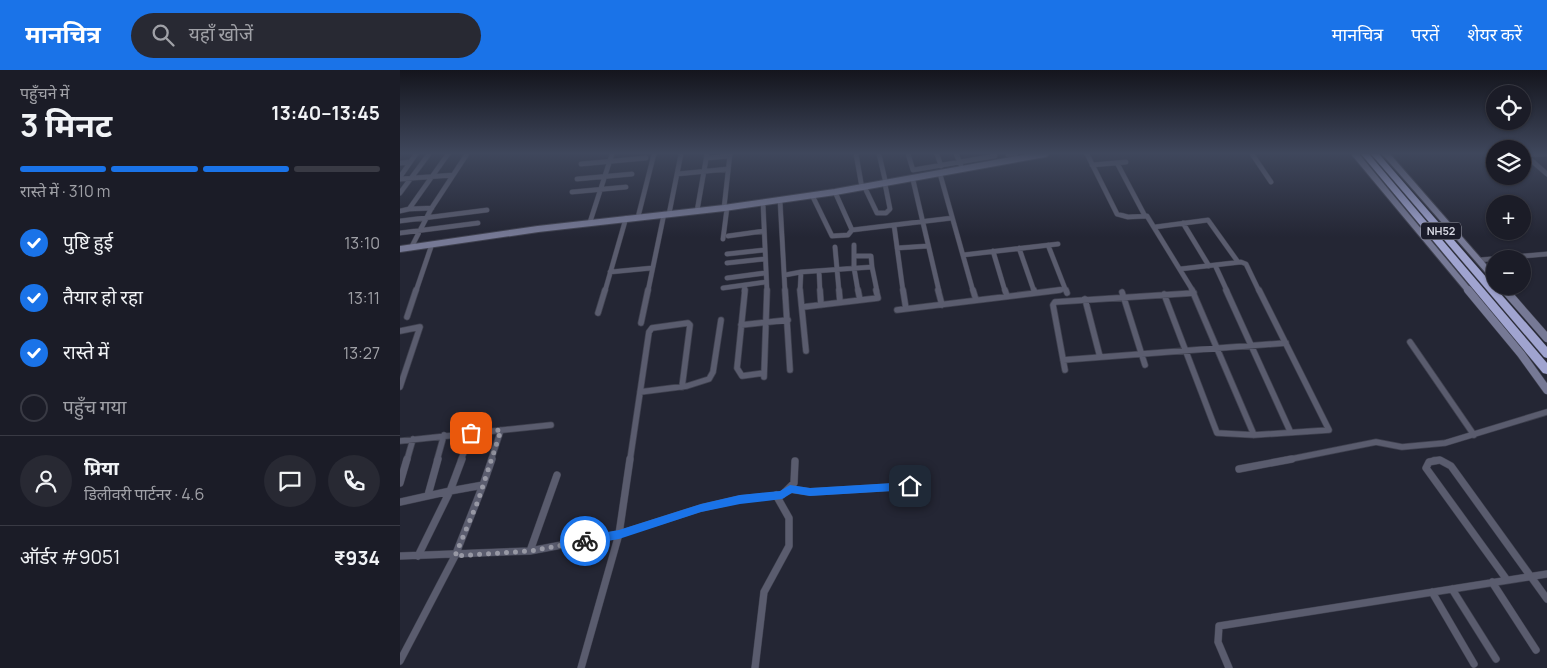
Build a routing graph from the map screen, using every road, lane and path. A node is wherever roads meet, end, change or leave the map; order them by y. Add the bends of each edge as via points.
1 (408, 182) edge
2 (428, 182) edge
3 (448, 182) edge
4 (603, 182) edge
5 (647, 182) edge
6 (675, 182) edge
7 (702, 182) edge
8 (727, 182) edge
9 (863, 182) edge
10 (900, 182) edge
11 (913, 182) edge
12 (942, 182) edge
13 (1101, 182) edge
14 (1127, 182) edge
15 (1378, 182) edge
16 (1389, 182) edge
17 (1399, 182) edge
18 (1410, 182) edge
19 (886, 184) junction
20 (626, 187) dead end
21 (864, 188) junction
22 (601, 189) junction
23 (572, 192) dead end
24 (835, 192) junction
25 (400, 193) edge
26 (812, 195) junction
27 (780, 200) junction
28 (763, 202) junction
29 (432, 208) junction
30 (725, 208) junction
31 (408, 210) junction
32 (487, 210) dead end
33 (400, 211) edge
34 (697, 211) junction
35 (666, 214) junction
36 (1145, 216) junction
37 (638, 217) junction
38 (426, 218) junction
39 (626, 218) junction
40 (952, 218) junction
41 (922, 220) junction
42 (400, 221) edge
43 (590, 222) junction
44 (478, 223) dead end
45 (1183, 223) junction
46 (894, 225) junction
47 (1155, 227) junction
48 (420, 230) junction
49 (852, 230) junction
50 (764, 231) junction
51 (400, 233) edge
52 (432, 244) junction
53 (1058, 244) dead end
54 (854, 245) dead end
55 (1048, 245) junction
56 (928, 246) junction
57 (411, 248) junction
58 (836, 248) dead end
59 (897, 248) junction
60 (1020, 248) junction
61 (400, 249) edge
62 (765, 250) junction
63 (994, 251) junction
64 (727, 254) dead end
65 (1547, 254) edge
66 (963, 255) junction
67 (854, 256) junction
68 (765, 259) junction
69 (1479, 260) junction
70 (1238, 262) junction
71 (727, 263) dead end
72 (1212, 265) junction
73 (872, 266) junction
74 (652, 268) junction
75 (854, 268) junction
76 (1486, 268) edge
77 (837, 269) junction
78 (1180, 270) junction
79 (819, 271) junction
80 (610, 272) junction
81 (801, 272) junction
82 (765, 273) junction
83 (785, 275) junction
84 (727, 278) dead end
85 (766, 282) junction
86 (745, 285) junction
87 (723, 288) dead end
88 (1035, 293) junction
89 (1194, 293) junction
90 (1164, 294) junction
91 (1123, 295) junction
92 (1510, 295) edge
93 (1007, 296) junction
94 (1085, 299) junction
95 (860, 300) junction
96 (976, 300) junction
97 (840, 302) junction
98 (820, 305) junction
99 (942, 305) junction
100 (803, 307) junction
101 (906, 309) junction
102 (897, 310) dead end
103 (598, 313) dead end
104 (407, 317) dead end
105 (721, 320) dead end
106 (788, 320) junction
107 (641, 323) dead end
108 (765, 323) junction
109 (741, 325) junction
110 (400, 331) edge
111 (1547, 338) edge
112 (1410, 342) dead end
113 (1286, 343) junction
114 (1252, 345) junction
115 (1217, 347) junction
116 (1185, 350) junction
117 (806, 351) dead end
118 (1141, 353) junction
119 (1547, 354) edge
120 (1100, 357) junction
121 (1064, 360) junction
122 (1145, 365) dead end
123 (790, 370) dead end
124 (1065, 370) dead end
125 (1547, 370) edge
126 (400, 387) edge
127 (682, 387) junction
128 (1547, 390) edge
129 (640, 392) junction
130 (1547, 412) edge
131 (551, 425) dead end
132 (501, 430) junction
133 (1290, 431) junction
134 (471, 433) junction
135 (444, 435) junction
136 (1254, 435) junction
137 (1474, 435) junction
138 (413, 439) junction
139 (400, 442) edge
140 (795, 461) dead end
141 (1239, 468) dead end
142 (557, 475) dead end
143 (400, 483) edge
144 (483, 485) junction
145 (910, 486) dead end
146 (790, 489) junction
147 (450, 491) junction
148 (428, 495) junction
149 (776, 495) junction
150 (400, 502) edge
151 (619, 534) junction
152 (530, 551) junction
153 (400, 556) edge
154 (418, 556) junction
155 (455, 556) junction
156 (1547, 574) edge
157 (1531, 576) junction
158 (1507, 580) junction
159 (1492, 582) junction
160 (1452, 589) junction
161 (1432, 592) junction
162 (1547, 599) edge
163 (1536, 650) dead end
164 (1496, 659) dead end
165 (400, 661) edge
166 (1474, 664) dead end
167 (581, 668) edge
168 (755, 668) edge
169 (1229, 668) edge

1 - 25 street
2 - 31 street
3 - 29 street
4 - 22 street
5 - 37 street
6 - 35 street
7 - 34 street
8 - 30 street
9 - 21 street
10 - 19 street
11 - 41 street
12 - 40 street
13 - 36 street via 1118,214
14 - 36 street
15 - 128 street
16 - 125 highway, NH52
17 - 119 highway, NH52
18 - 69 street
19 - 21 street
19 - 21 street via 890,209 882,213 877,213
20 - 22 street
21 - 24 street
22 - 23 street
22 - 43 street
24 - 26 street
24 - 49 street
26 - 27 street
26 - 49 street via 832,236 848,235
27 - 28 street
27 - 83 street
28 - 30 street
28 - 50 street
29 - 31 street
29 - 38 street
30 - 34 street
30 - 50 street via 725,238
31 - 33 street
32 - 38 street
34 - 35 street
35 - 37 street
35 - 74 street
36 - 47 street
37 - 39 street
38 - 42 street
38 - 48 street
39 - 43 street
39 - 80 street
40 - 41 street
40 - 66 street
41 - 46 street
41 - 56 street
43 - 52 street
44 - 48 street
45 - 47 street
45 - 70 street via 1211,221
45 - 72 street
46 - 49 street
46 - 59 street
47 - 78 street
48 - 51 street
48 - 57 street
50 - 62 street
52 - 57 street
52 - 104 street
53 - 55 street
54 - 67 street
55 - 60 street
55 - 88 street via 1066,291
56 - 59 street
56 - 99 street
57 - 61 street
58 - 77 street
59 - 101 street
60 - 63 street
60 - 88 street
62 - 64 street
62 - 68 street
63 - 66 street
63 - 93 street
65 - 69 street
66 - 96 street
67 - 73 street via 871,256
67 - 75 street
68 - 71 street
68 - 82 street
69 - 76 street
70 - 72 street
70 - 113 street via 1246,264
72 - 78 street
72 - 114 street
73 - 75 street
73 - 95 street via 878,298
74 - 80 street
74 - 107 street
75 - 77 street
75 - 95 street
77 - 79 street
77 - 97 street
78 - 89 street
79 - 81 street
79 - 98 street
80 - 103 street
81 - 83 street
81 - 100 street
82 - 84 street
82 - 85 street
83 - 106 street
85 - 86 street
85 - 108 street
86 - 87 street
86 - 109 street
88 - 93 street
89 - 90 street
89 - 115 street
90 - 91 street
90 - 116 street
91 - 94 street
91 - 118 street
92 - 111 street
93 - 96 street
94 - 120 street
94 - 121 street via 1058,300 1053,304
95 - 97 street
96 - 99 street
97 - 98 street
98 - 100 street
99 - 101 street
100 - 117 street
101 - 102 street
105 - 127 street via 713,372 709,379
106 - 108 street
106 - 123 street
108 - 109 street
108 - 109 street via 764,375 747,377 739,375 737,368
110 - 126 street via 420,327
112 - 137 street
113 - 114 street
113 - 133 street via 1329,430
114 - 115 street
114 - 133 street
115 - 116 street
115 - 136 street
116 - 118 street
116 - 136 street via 1214,431
118 - 120 street
118 - 122 street
120 - 121 street
121 - 124 street
127 - 129 street
127 - 129 street via 688,323 650,330
129 - 151 street
130 - 137 street
131 - 132 street
132 - 134 street
132 - 144 street
133 - 136 street
134 - 135 street
134 - 147 street
135 - 138 street
135 - 148 street
137 - 141 street via 1445,443 1408,446 1376,442
138 - 139 street
138 - 143 street
140 - 146 street via 794,483
142 - 152 street
144 - 147 street
144 - 155 street
145 - 146 street via 810,492
146 - 149 street
147 - 148 street
147 - 154 street
148 - 150 street
149 - 151 street via 701,508
149 - 168 street via 789,518 789,546 764,592
151 - 152 street
151 - 167 street
152 - 155 street
153 - 154 street
154 - 155 street
155 - 165 street
156 - 157 street
157 - 158 street
157 - 158 street via 1451,466 1443,460 1428,462 1426,468
157 - 162 street
158 - 159 street
159 - 160 street
159 - 163 street
160 - 161 street
160 - 164 street
161 - 166 street
161 - 169 street via 1219,626 1218,638

